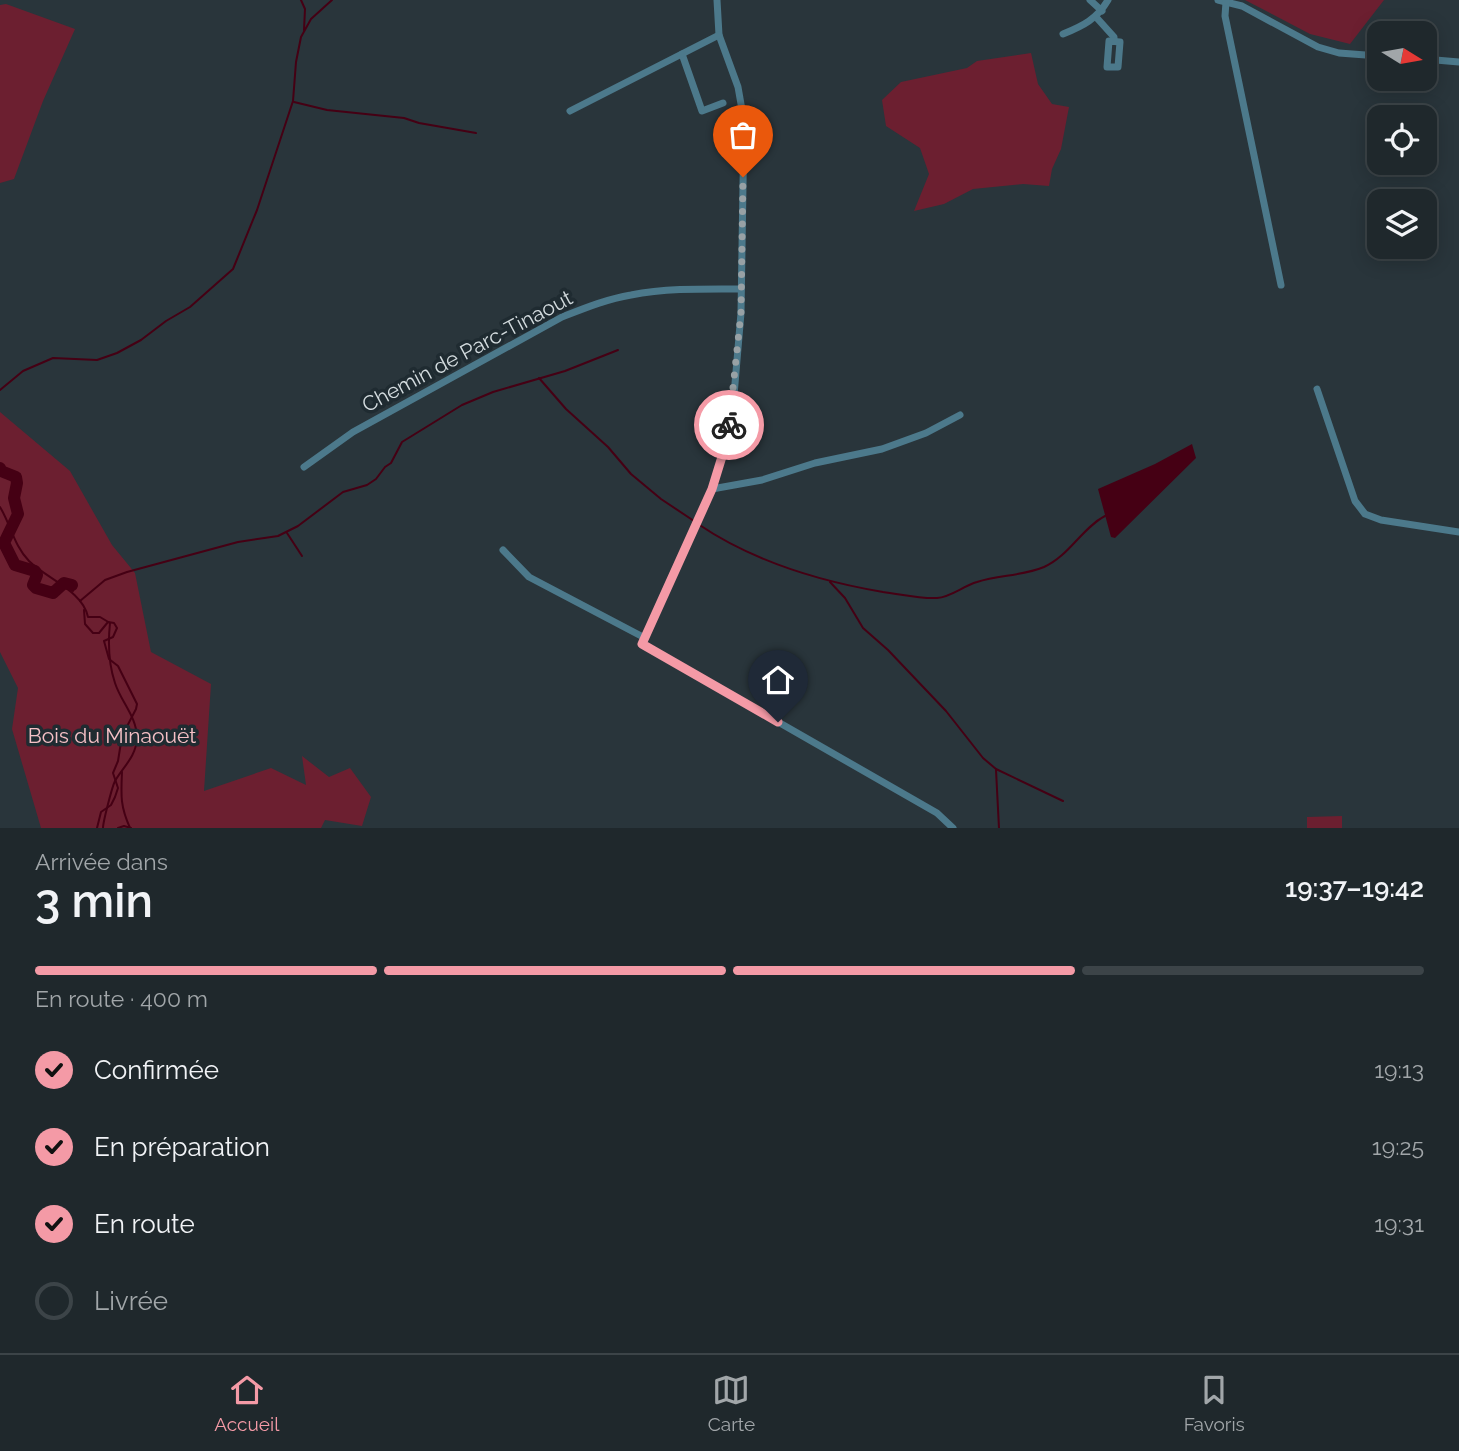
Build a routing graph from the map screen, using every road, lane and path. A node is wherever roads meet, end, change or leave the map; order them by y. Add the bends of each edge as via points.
1 (717, 0) edge
2 (1090, 0) edge
3 (1108, 0) edge
4 (1222, 1) edge
5 (1099, 14) junction
6 (1063, 34) dead end
7 (719, 35) junction
8 (1114, 41) dead end
9 (682, 54) junction
10 (1367, 55) edge
11 (1437, 60) edge
12 (1459, 62) edge
13 (723, 103) dead end
14 (570, 111) dead end
15 (1281, 285) dead end
16 (741, 289) junction
17 (1317, 389) dead end
18 (960, 415) dead end
19 (304, 467) dead end
20 (712, 489) junction
21 (1459, 532) edge
22 (503, 550) dead end
23 (643, 641) junction
24 (953, 828) edge

1 - 7 street
2 - 5 street
3 - 5 street
4 - 10 street via 1242,6 1318,47
4 - 15 street
5 - 6 street
5 - 8 street
7 - 9 street
7 - 16 street via 744,121
9 - 13 street via 702,111
9 - 14 street
11 - 12 street
16 - 19 street, Chemin de Parc-Tinaout via 632,295 562,317 353,432
16 - 20 street via 733,407
17 - 21 street via 1355,500 1365,514
18 - 20 street via 882,449
20 - 23 street
22 - 23 street via 529,577
23 - 24 street via 937,813

